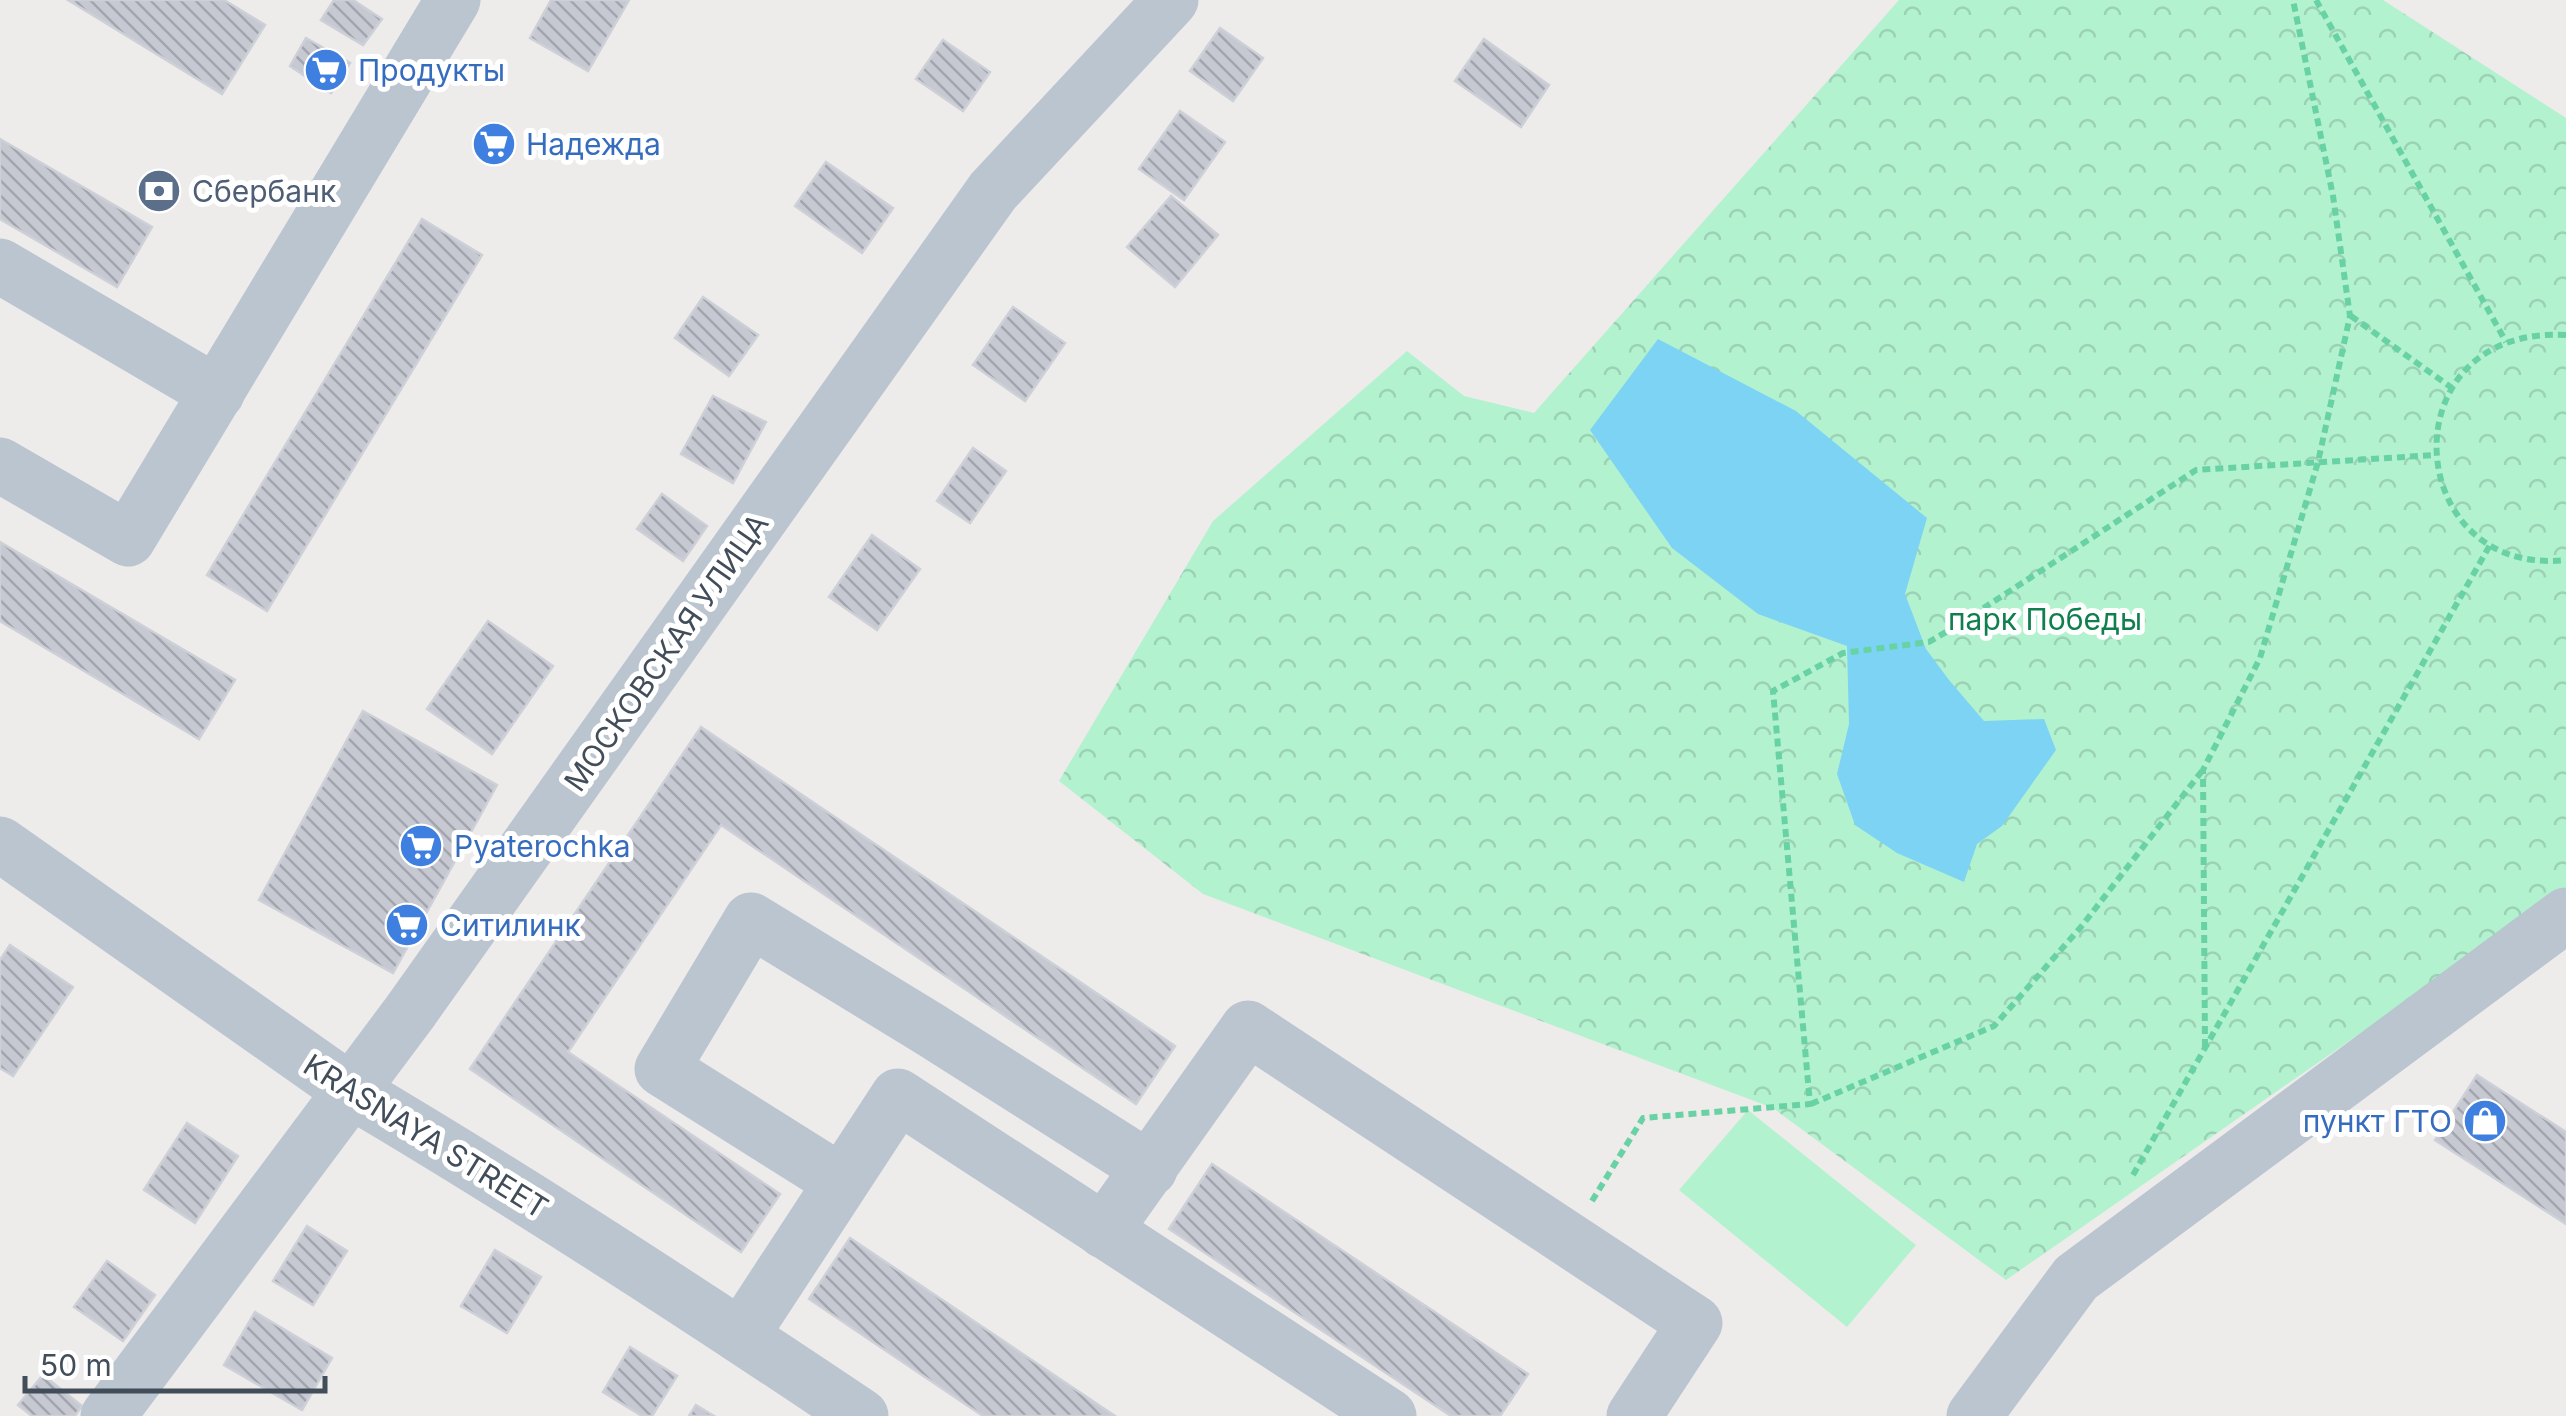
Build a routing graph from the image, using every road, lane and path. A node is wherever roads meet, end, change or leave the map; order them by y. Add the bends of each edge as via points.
1 (453, 0) edge
2 (1171, 0) edge
3 (2293, 0) edge
4 (2316, 0) edge
5 (0, 266) edge
6 (2350, 316) junction
7 (2566, 335) edge
8 (2506, 342) junction
9 (2452, 388) junction
10 (216, 393) junction
11 (2435, 455) junction
12 (2318, 462) junction
13 (0, 465) edge
14 (2490, 545) junction
15 (2566, 560) edge
16 (2203, 770) junction
17 (6, 862) edge
18 (2566, 916) edge
19 (2206, 1047) junction
20 (350, 1091) junction
21 (1810, 1104) junction
22 (1150, 1170) junction
23 (840, 1181) junction
24 (2125, 1190) dead end
25 (1104, 1231) junction
26 (1569, 1240) junction
27 (741, 1336) junction
28 (108, 1416) edge
29 (862, 1416) edge
30 (1388, 1416) edge
31 (1634, 1416) edge
32 (1974, 1416) edge

1 - 10 street
2 - 20 street, МОСКОВСКАЯ УЛИЦА via 993,191
3 - 6 path
4 - 8 path
5 - 10 street
6 - 9 path
6 - 12 path
7 - 8 path
8 - 9 path via 2466,369
9 - 11 path via 2438,420
10 - 13 street via 128,539
11 - 12 path
11 - 14 path via 2443,490 2462,521
12 - 16 path via 2260,658
12 - 21 path via 2196,470 1929,642 1842,652 1773,690
14 - 15 path via 2518,558
14 - 19 path
16 - 19 path
16 - 21 path via 2081,928 1994,1026
17 - 20 street, KRASNAYA STREET
18 - 32 street via 2076,1278
19 - 24 path
20 - 27 street, KRASNAYA STREET
20 - 28 street, МОСКОВСКАЯ УЛИЦА
21 - 26 path via 1643,1118
22 - 23 street via 752,920 662,1069
22 - 25 street
22 - 26 street via 1248,1028
23 - 25 street via 898,1096
23 - 27 street
25 - 30 street
26 - 31 street via 1695,1323
27 - 29 street, KRASNAYA STREET

